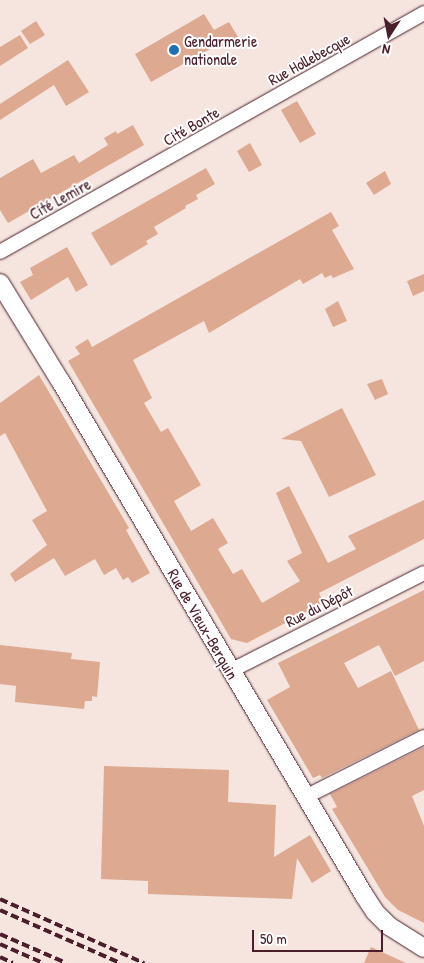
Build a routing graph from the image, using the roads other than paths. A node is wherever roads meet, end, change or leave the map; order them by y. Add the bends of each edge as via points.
1 (424, 13) edge
2 (263, 105) joint
3 (136, 177) joint
4 (0, 252) edge
5 (0, 283) edge
6 (424, 573) edge
7 (230, 671) junction
8 (424, 738) edge
9 (305, 797) junction
10 (424, 948) edge

1 - 2 street, Rue Hollebecque
2 - 3 street, Cité Bonte
3 - 4 street, Cité Lemire
5 - 7 street, Rue de Vieux-Berquin
6 - 7 street, Rue du Dépôt
7 - 9 street, Rue de Vieux-Berquin
8 - 9 street
9 - 10 street, Rue de Vieux-Berquin via 375,912

